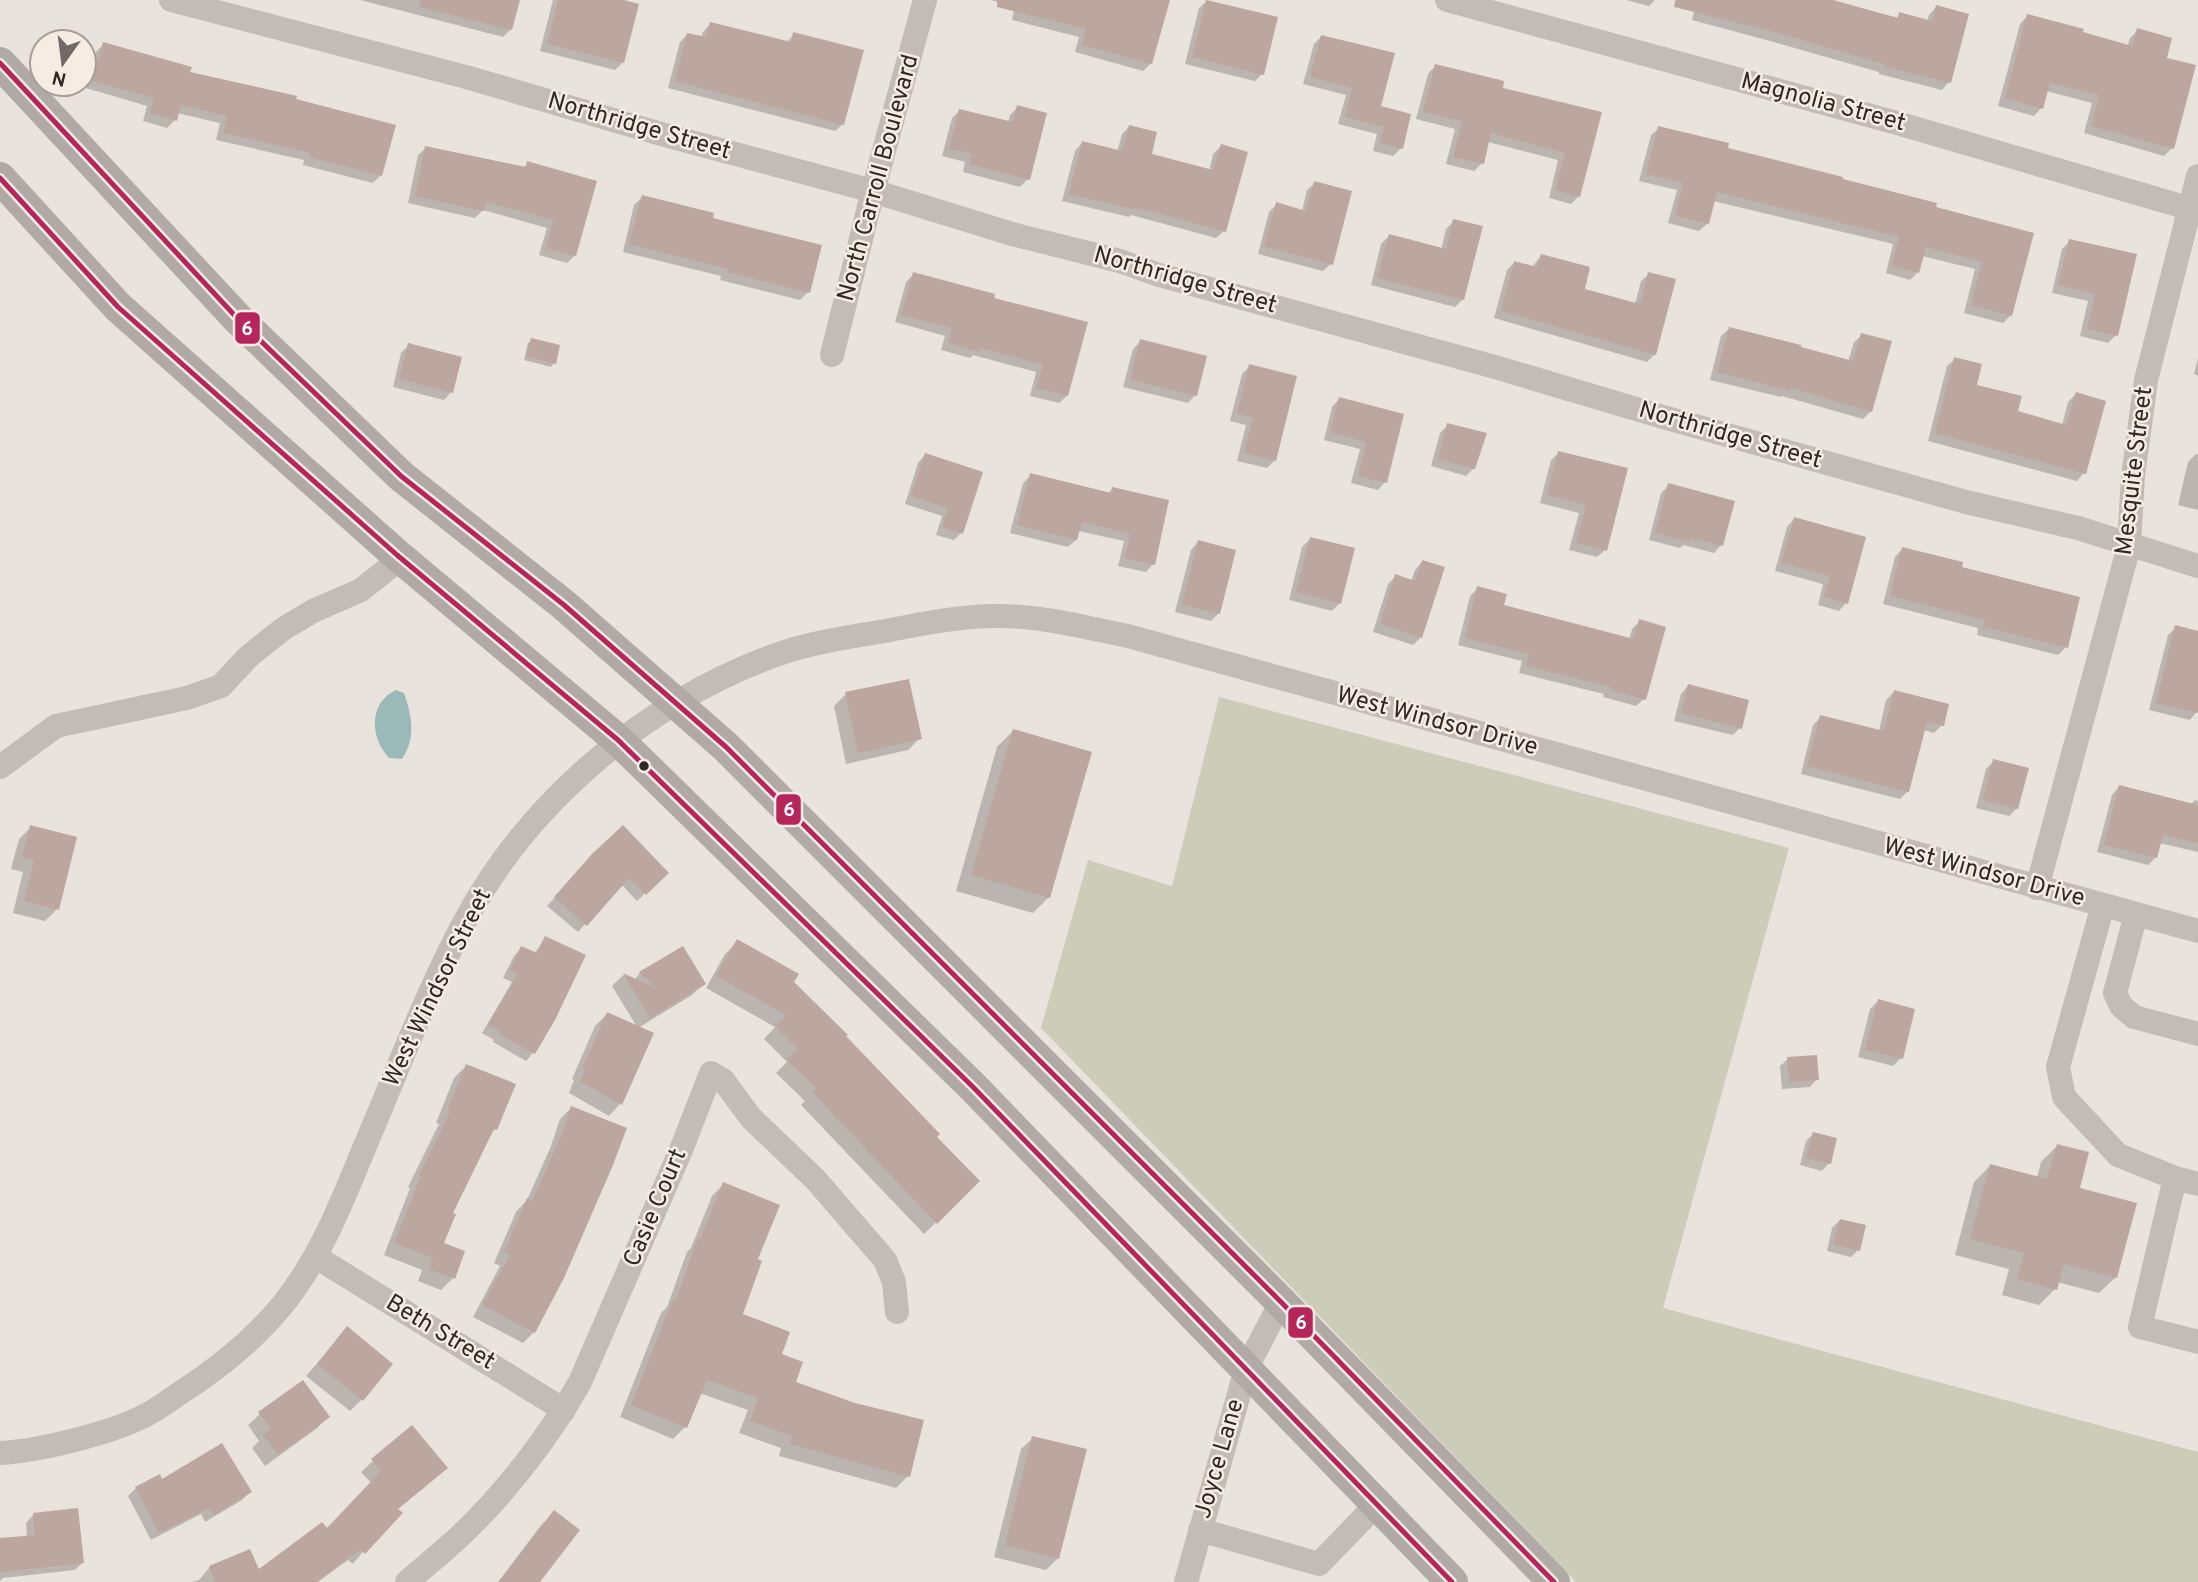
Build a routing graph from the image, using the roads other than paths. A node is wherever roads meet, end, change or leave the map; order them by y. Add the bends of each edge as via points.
1 (171, 0) edge
2 (925, 0) edge
3 (1447, 0) edge
4 (0, 63) edge
5 (2198, 176) edge
6 (0, 178) edge
7 (873, 191) junction
8 (2194, 209) edge
9 (832, 355) dead end
10 (2129, 546) junction
11 (401, 558) junction
12 (2198, 566) edge
13 (677, 702) junction
14 (618, 740) junction
15 (0, 767) edge
16 (2037, 888) junction
17 (2103, 905) junction
18 (2136, 914) junction
19 (2198, 931) edge
20 (2198, 1034) edge
21 (2187, 1181) edge
22 (316, 1257) junction
23 (1281, 1302) junction
24 (897, 1312) dead end
25 (2198, 1342) edge
26 (1246, 1369) junction
27 (564, 1410) junction
28 (0, 1453) edge
29 (1377, 1504) junction
30 (1200, 1530) junction
31 (1310, 1573) edge
32 (407, 1582) edge
33 (1186, 1582) edge
34 (1452, 1582) edge
35 (1554, 1582) edge

1 - 7 street, Northridge Street
2 - 7 street, North Carroll Boulevard
3 - 8 street, Magnolia Street
4 - 13 main road via 238,319 345,423 401,475
5 - 8 street, Mesquite Street
6 - 11 main road via 118,307
7 - 9 street, North Carroll Boulevard
7 - 10 street, Northridge Street via 1012,234 1966,502 2078,528
8 - 10 street, Mesquite Street via 2146,380
10 - 12 street, Northridge Street
10 - 16 street, Mesquite Street
11 - 14 main road
11 - 15 street via 361,590 284,629 221,686 187,698 57,726
13 - 14 street, West Windsor Street
13 - 16 street, West Windsor Drive via 704,685 775,655 839,639 993,616 1055,621 1129,636
13 - 23 main road
14 - 22 street, West Windsor Street via 542,814 499,865 466,920
14 - 26 main road via 973,1087
16 - 17 street, West Windsor Drive
17 - 18 street, West Windsor Drive
17 - 21 street via 2058,1066 2064,1097 2118,1155
18 - 19 street, West Windsor Drive
18 - 20 street via 2115,993 2121,1006 2134,1017
21 - 25 street via 2140,1326
22 - 27 street, Beth Street
22 - 28 street via 251,1339 209,1374 146,1415 26,1452
23 - 26 street, Joyce Lane
23 - 35 main road
24 - 27 street, Casie Court via 894,1282 885,1260 815,1179 751,1118 723,1080 711,1073
26 - 29 main road
26 - 30 street, Joyce Lane
27 - 32 street, Casie Court via 461,1535
29 - 31 street
29 - 34 main road
30 - 31 street
30 - 33 street, Joyce Lane

